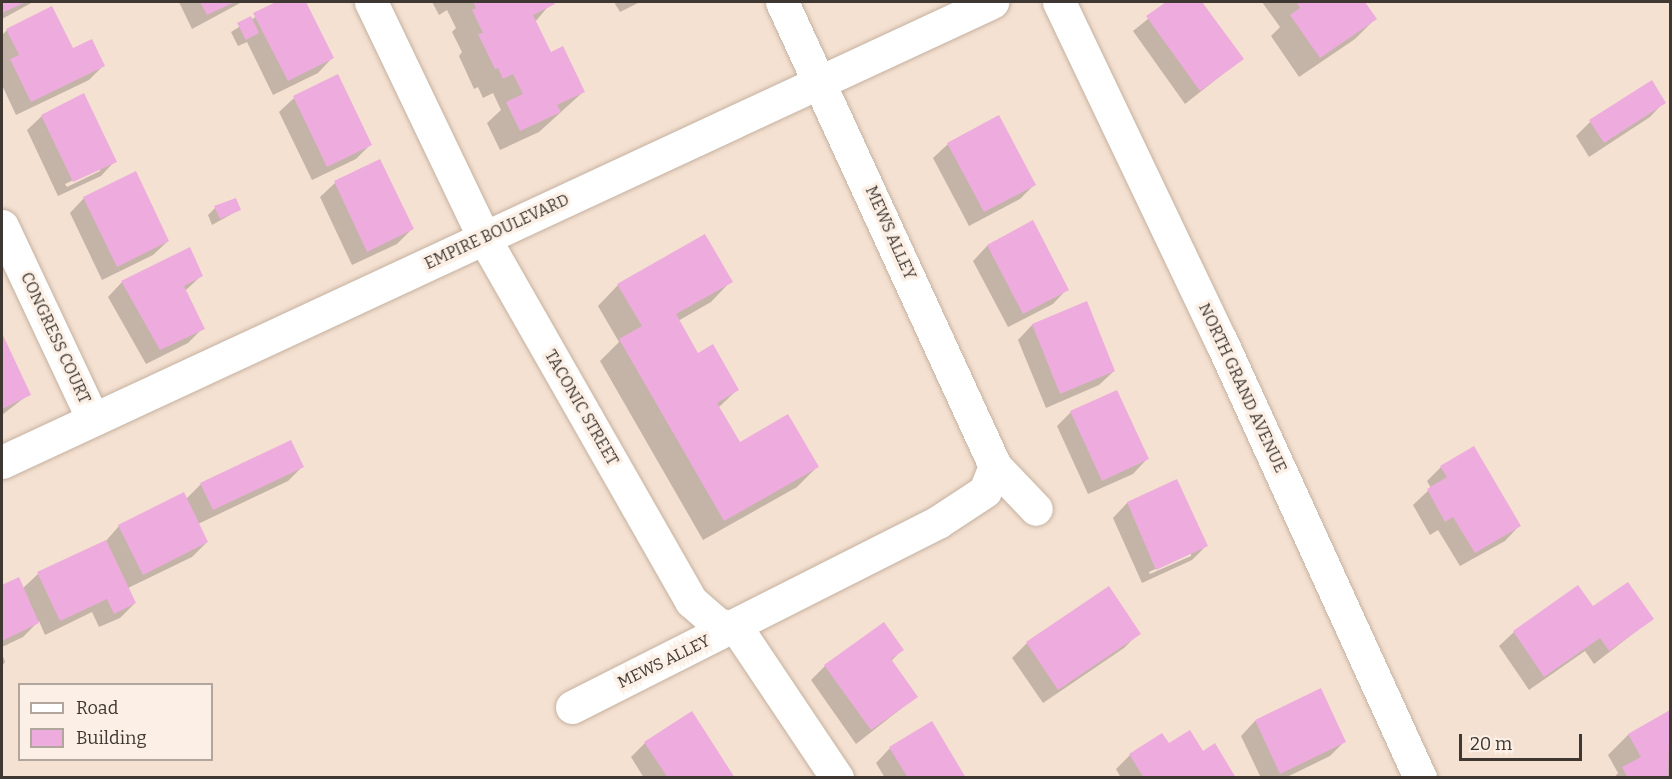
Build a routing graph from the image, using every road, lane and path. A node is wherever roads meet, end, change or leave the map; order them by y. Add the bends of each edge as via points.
1 (371, 2) edge
2 (782, 2) edge
3 (992, 2) edge
4 (1059, 2) edge
5 (821, 81) junction
6 (2, 226) edge
7 (484, 238) junction
8 (93, 419) junction
9 (2, 462) edge
10 (995, 466) junction
11 (1036, 509) dead end
12 (736, 627) junction
13 (572, 707) dead end
14 (837, 777) edge
15 (1419, 777) edge

1 - 7 street, TACONIC STREET
2 - 5 street, MEWS ALLEY
3 - 5 street, EMPIRE BOULEVARD
4 - 15 street, NORTH GRAND AVENUE via 1221,341
5 - 7 street, EMPIRE BOULEVARD
5 - 10 street, MEWS ALLEY
6 - 8 street, CONGRESS COURT
7 - 8 street, EMPIRE BOULEVARD
7 - 12 street, TACONIC STREET via 691,601 719,625
8 - 9 street, EMPIRE BOULEVARD
10 - 11 street, MEWS ALLEY
10 - 12 street, MEWS ALLEY via 985,491 938,522
12 - 13 street, MEWS ALLEY
12 - 14 street

